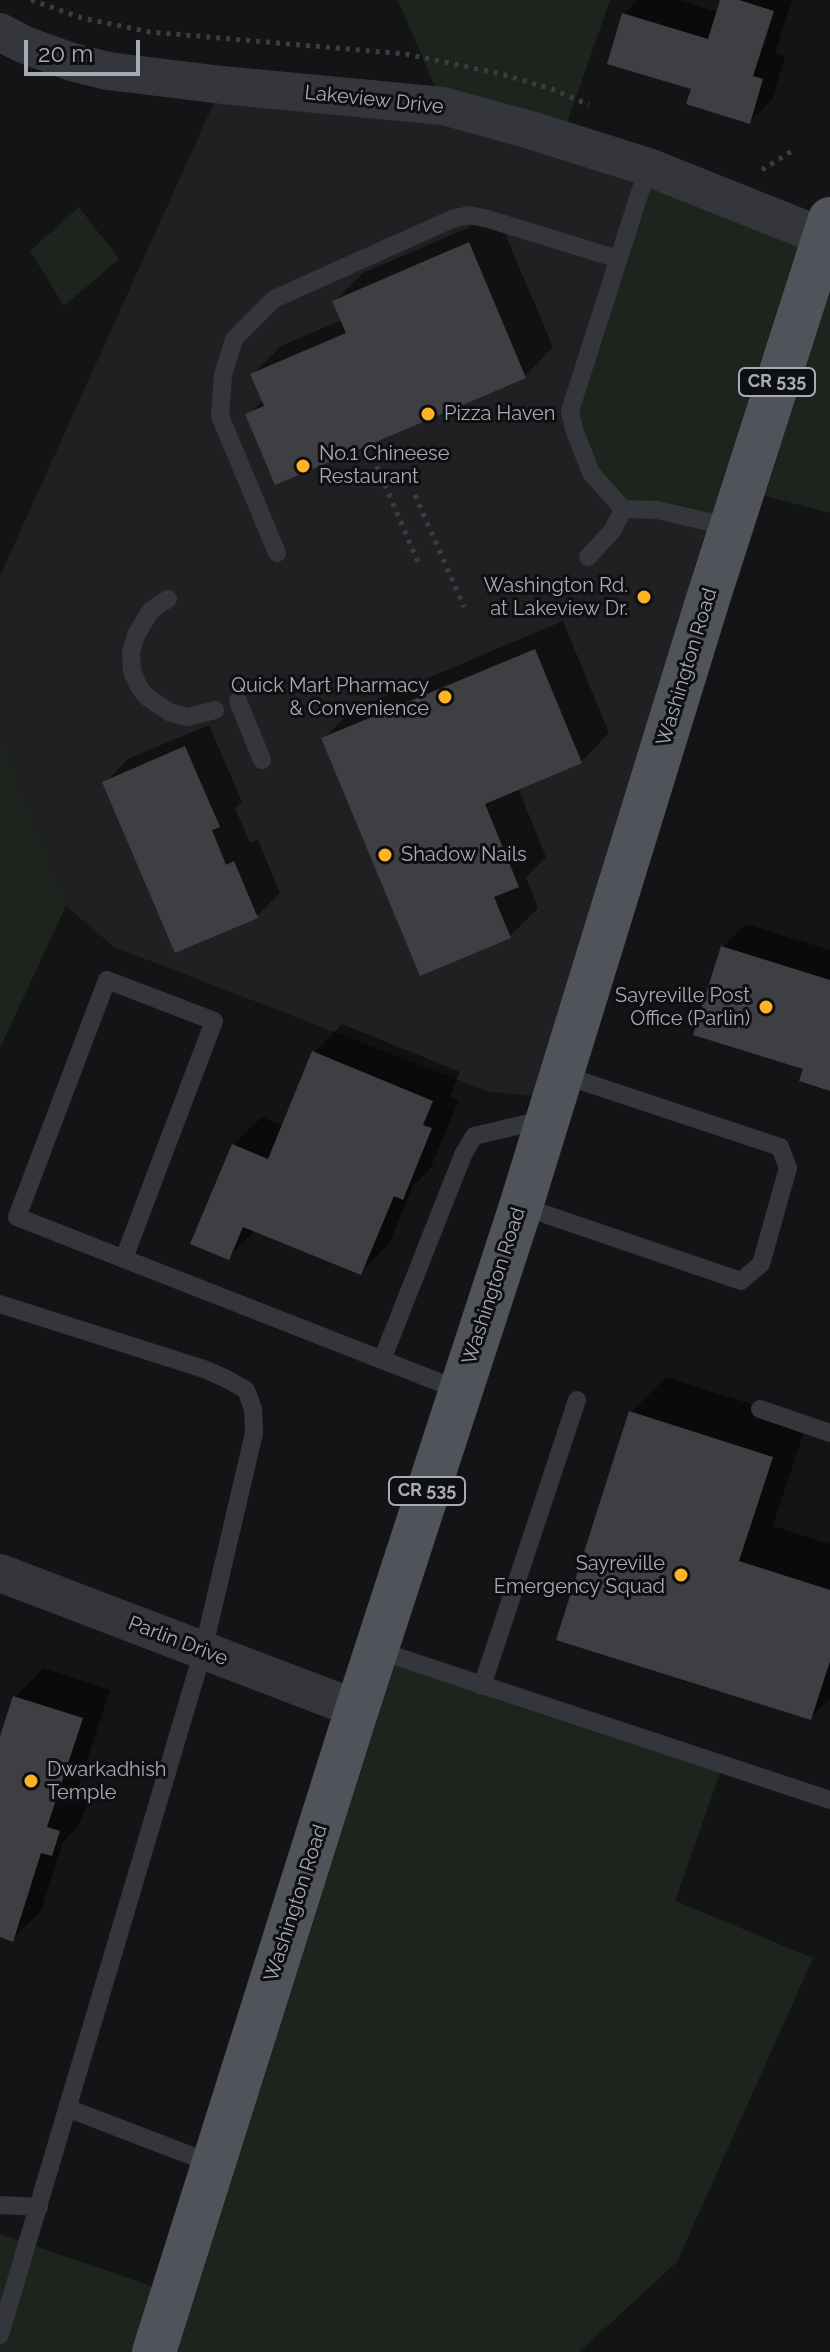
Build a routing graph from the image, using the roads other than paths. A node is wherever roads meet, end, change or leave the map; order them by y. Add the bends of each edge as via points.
1 (0, 32) edge
2 (648, 167) junction
3 (828, 232) edge
4 (618, 259) junction
5 (623, 509) junction
6 (731, 527) junction
7 (277, 553) dead end
8 (588, 557) dead end
9 (168, 599) dead end
10 (238, 701) dead end
11 (215, 710) dead end
12 (262, 760) dead end
13 (560, 1074) junction
14 (546, 1119) junction
15 (521, 1206) junction
16 (8, 1214) edge
17 (124, 1258) junction
18 (0, 1304) edge
19 (382, 1360) junction
20 (459, 1390) junction
21 (577, 1400) dead end
22 (760, 1409) dead end
23 (830, 1433) edge
24 (0, 1573) edge
25 (377, 1650) junction
26 (203, 1651) junction
27 (482, 1686) junction
28 (357, 1709) junction
29 (830, 1800) edge
30 (67, 2108) junction
31 (213, 2164) junction
32 (0, 2205) edge
33 (39, 2207) junction
34 (0, 2335) edge
35 (154, 2352) edge

1 - 2 street, Lakeview Drive via 60,58 108,71 443,106
2 - 3 street, Lakeview Drive
2 - 4 lane
3 - 6 main road, Washington Road / CR 535
4 - 5 lane via 570,411 591,473
4 - 7 lane via 469,215 274,299 234,339 223,375 220,416
5 - 6 lane via 657,510
5 - 8 lane via 613,530
6 - 13 main road, Washington Road / CR 535
9 - 11 lane via 151,610 136,635 132,671 147,697 171,713 188,717
10 - 12 lane
13 - 14 main road, Washington Road / CR 535
13 - 15 lane via 780,1147 788,1168 761,1264 741,1281
14 - 15 main road, Washington Road / CR 535
14 - 19 lane via 474,1136
15 - 20 main road, Washington Road / CR 535
16 - 17 lane
16 - 17 lane via 107,980 214,1021
17 - 19 lane
18 - 26 lane via 204,1369 246,1390 254,1433
19 - 20 lane
20 - 25 main road, Washington Road / CR 535
21 - 27 lane
22 - 23 lane
24 - 26 street, Parlin Drive
25 - 27 lane
25 - 28 main road, Washington Road / CR 535
26 - 28 street, Parlin Drive
26 - 30 lane
27 - 29 lane
28 - 31 main road, Washington Road / CR 535
30 - 31 lane
30 - 33 lane
31 - 35 main road, Washington Road / CR 535
32 - 33 lane
33 - 34 lane

